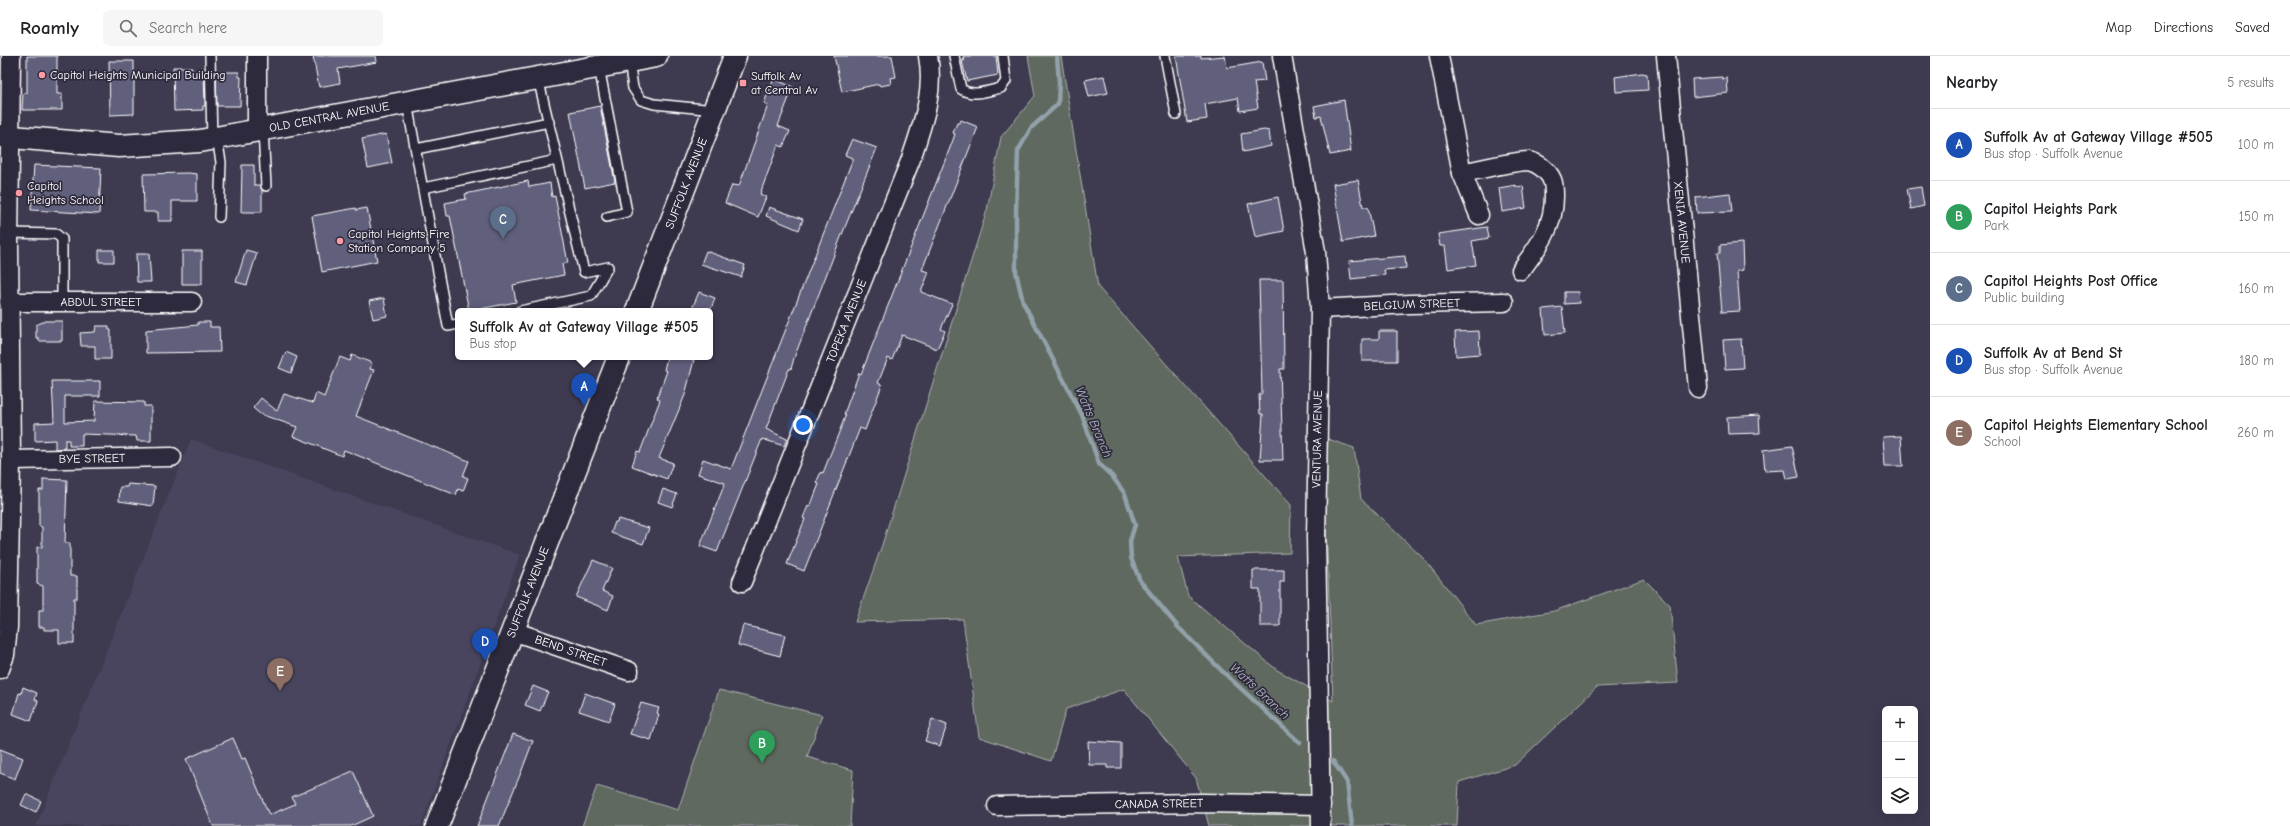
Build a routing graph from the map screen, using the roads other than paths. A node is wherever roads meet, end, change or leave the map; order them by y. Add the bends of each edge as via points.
1 (11, 56) edge
2 (210, 56) edge
3 (257, 56) edge
4 (656, 56) edge
5 (736, 56) edge
6 (928, 56) edge
7 (954, 56) edge
8 (1004, 56) edge
9 (1165, 56) edge
10 (1282, 56) edge
11 (1439, 56) edge
12 (1666, 56) edge
13 (629, 61) junction
14 (599, 67) junction
15 (538, 78) junction
16 (407, 103) junction
17 (715, 110) junction
18 (1176, 114) dead end
19 (549, 122) junction
20 (260, 131) junction
21 (5, 137) edge
22 (215, 139) junction
23 (416, 149) junction
24 (557, 160) junction
25 (1462, 173) junction
26 (266, 186) dead end
27 (423, 188) junction
28 (1479, 215) dead end
29 (219, 217) dead end
30 (607, 217) dead end
31 (6, 246) edge
32 (1521, 270) dead end
33 (9, 302) junction
34 (62, 302) junction
35 (192, 302) dead end
36 (1504, 302) dead end
37 (534, 308) edge
38 (638, 308) edge
39 (1320, 309) junction
40 (455, 325) edge
41 (618, 360) edge
42 (1698, 388) dead end
43 (172, 457) dead end
44 (11, 460) junction
45 (742, 582) dead end
46 (513, 631) junction
47 (0, 669) edge
48 (629, 671) dead end
49 (1321, 805) junction
50 (997, 806) dead end
51 (436, 826) edge
52 (1321, 826) edge

1 - 21 street
2 - 22 lane
3 - 20 street
4 - 13 street, OLD CENTRAL AVENUE
5 - 17 street, SUFFOLK AVENUE
6 - 45 street, TOPEKA AVENUE via 930,96 911,159
7 - 8 lane via 961,88 968,93 976,94 1001,88 1006,81
9 - 18 lane
10 - 39 street, VENTURA AVENUE via 1316,252
11 - 25 street
12 - 42 street, XENIA AVENUE
13 - 14 street, OLD CENTRAL AVENUE
13 - 17 lane via 633,88 640,100
14 - 15 street, OLD CENTRAL AVENUE
14 - 30 lane via 628,212
15 - 16 street, OLD CENTRAL AVENUE
15 - 19 lane
16 - 20 street, OLD CENTRAL AVENUE
16 - 23 lane
17 - 38 street, SUFFOLK AVENUE
19 - 23 lane
19 - 24 lane
20 - 22 street, OLD CENTRAL AVENUE
20 - 26 lane
21 - 22 street, OLD CENTRAL AVENUE via 118,146
21 - 31 street
22 - 29 lane via 221,162
23 - 27 lane
24 - 27 lane
24 - 37 lane via 584,272 608,268 591,296
25 - 28 street
25 - 32 street via 1529,161 1541,166 1551,176 1554,184 1554,205 1551,224 1542,242
27 - 40 lane via 448,326
31 - 33 street
31 - 34 lane via 56,234 62,239
33 - 34 street, ABDUL STREET
33 - 44 street
34 - 35 street, ABDUL STREET
36 - 39 street, BELGIUM STREET
39 - 49 street, VENTURA AVENUE via 1316,538
41 - 46 street, SUFFOLK AVENUE
43 - 44 street, BYE STREET
44 - 47 street via 8,627 5,655
46 - 48 street, BEND STREET
46 - 51 street, SUFFOLK AVENUE
49 - 50 street, CANADA STREET via 1202,802
49 - 52 street, VENTURA AVENUE

